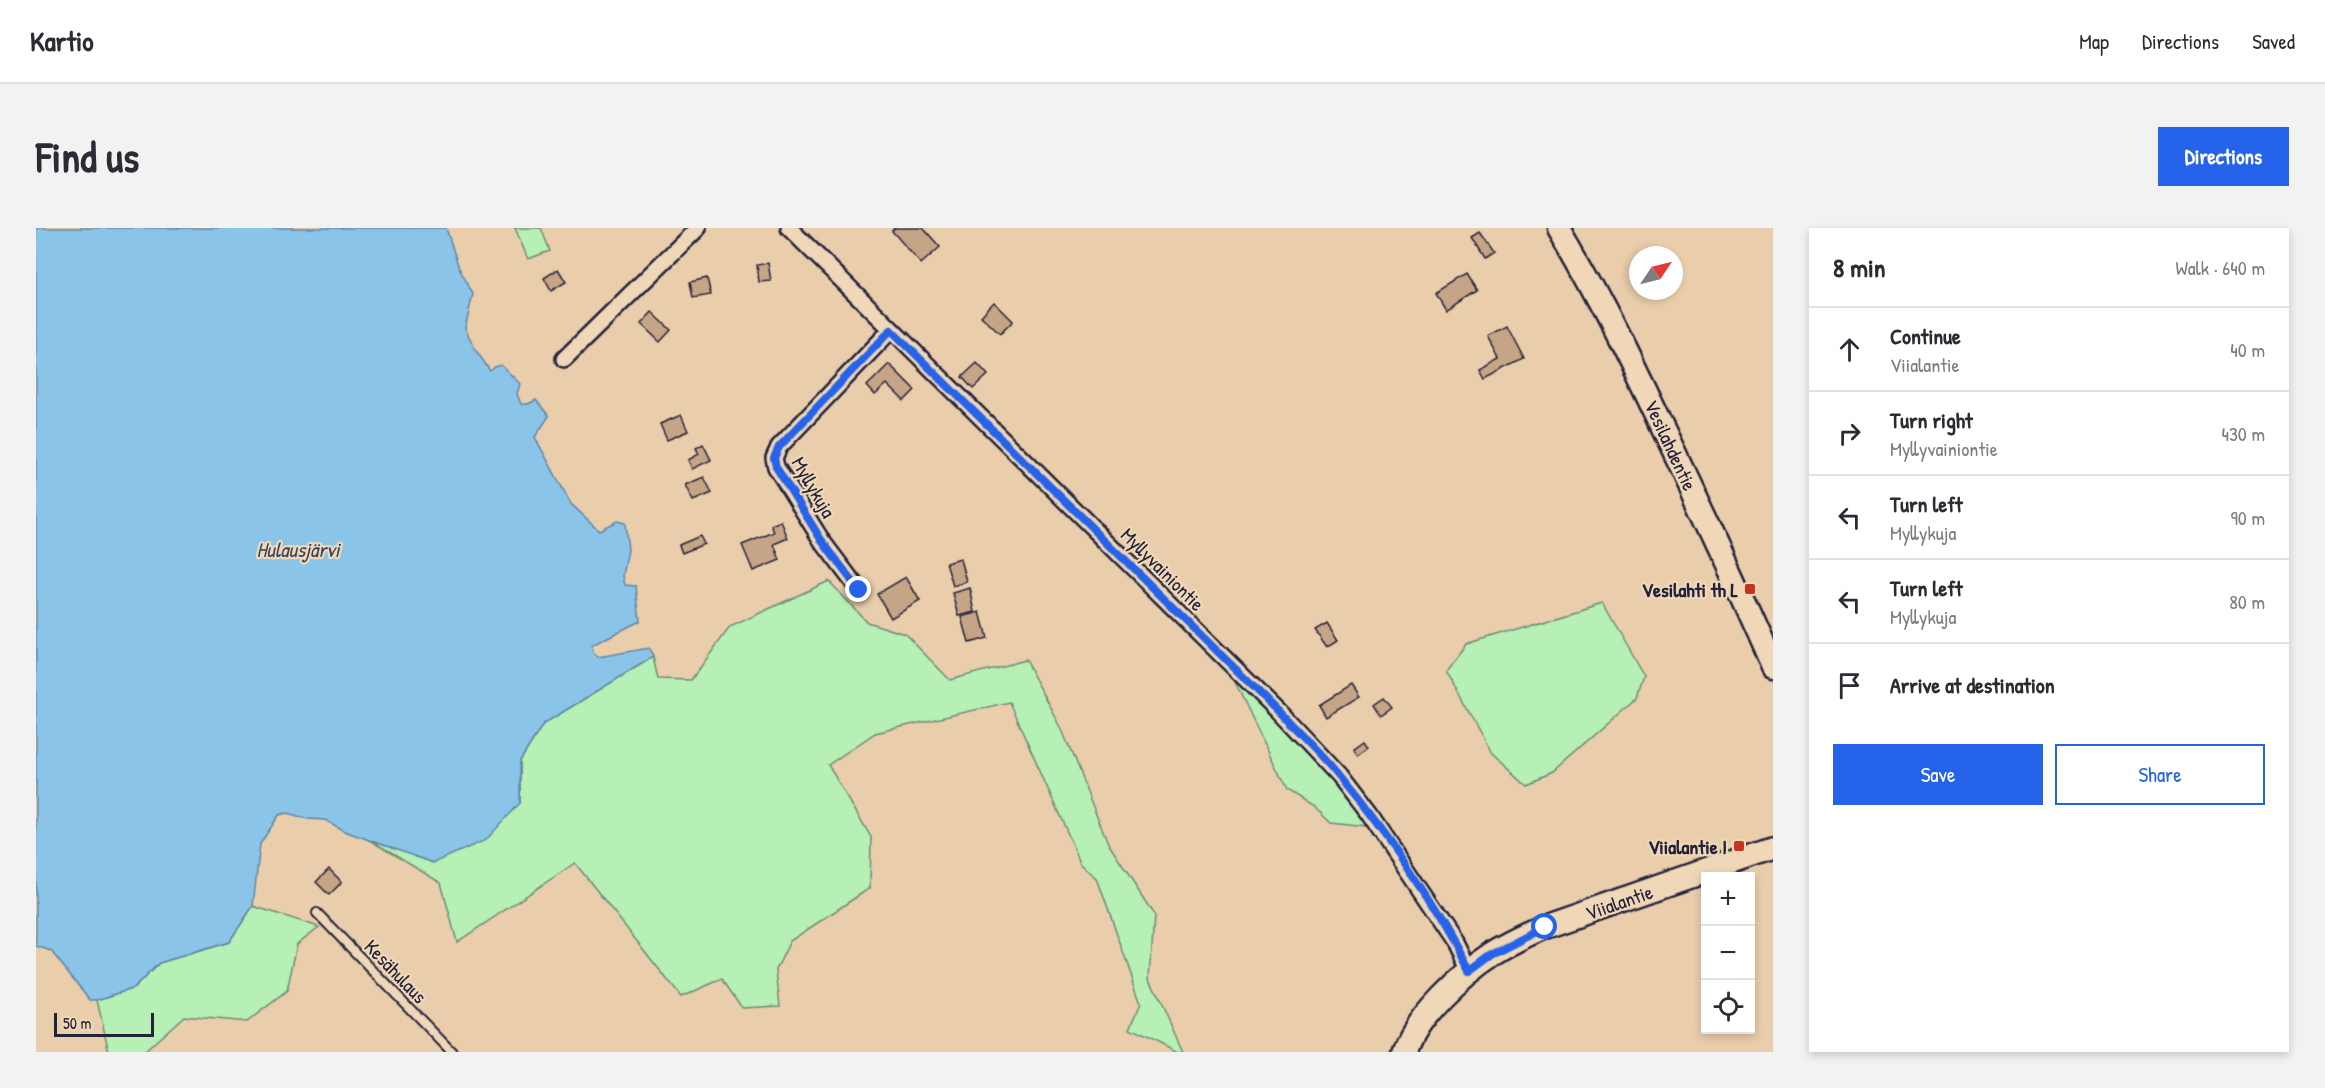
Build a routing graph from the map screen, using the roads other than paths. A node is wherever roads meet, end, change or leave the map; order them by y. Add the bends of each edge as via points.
1 (698, 228) edge
2 (789, 228) edge
3 (1559, 228) edge
4 (891, 330) junction
5 (564, 358) dead end
6 (859, 590) dead end
7 (1773, 667) edge
8 (1773, 848) edge
9 (317, 913) dead end
10 (1469, 971) junction
11 (452, 1052) edge
12 (1404, 1052) edge

1 - 5 street
2 - 4 street, Myllyvainiontie
3 - 7 main road, Vesilahdentie via 1637,374
4 - 6 street, Myllykuja via 779,447 774,458 822,541
4 - 10 street, Myllyvainiontie via 1278,711 1339,776 1399,858
8 - 10 main road, Viialantie via 1545,927 1492,954
9 - 11 lane, Kesähulaus
10 - 12 main road, Viialantie via 1432,1006

